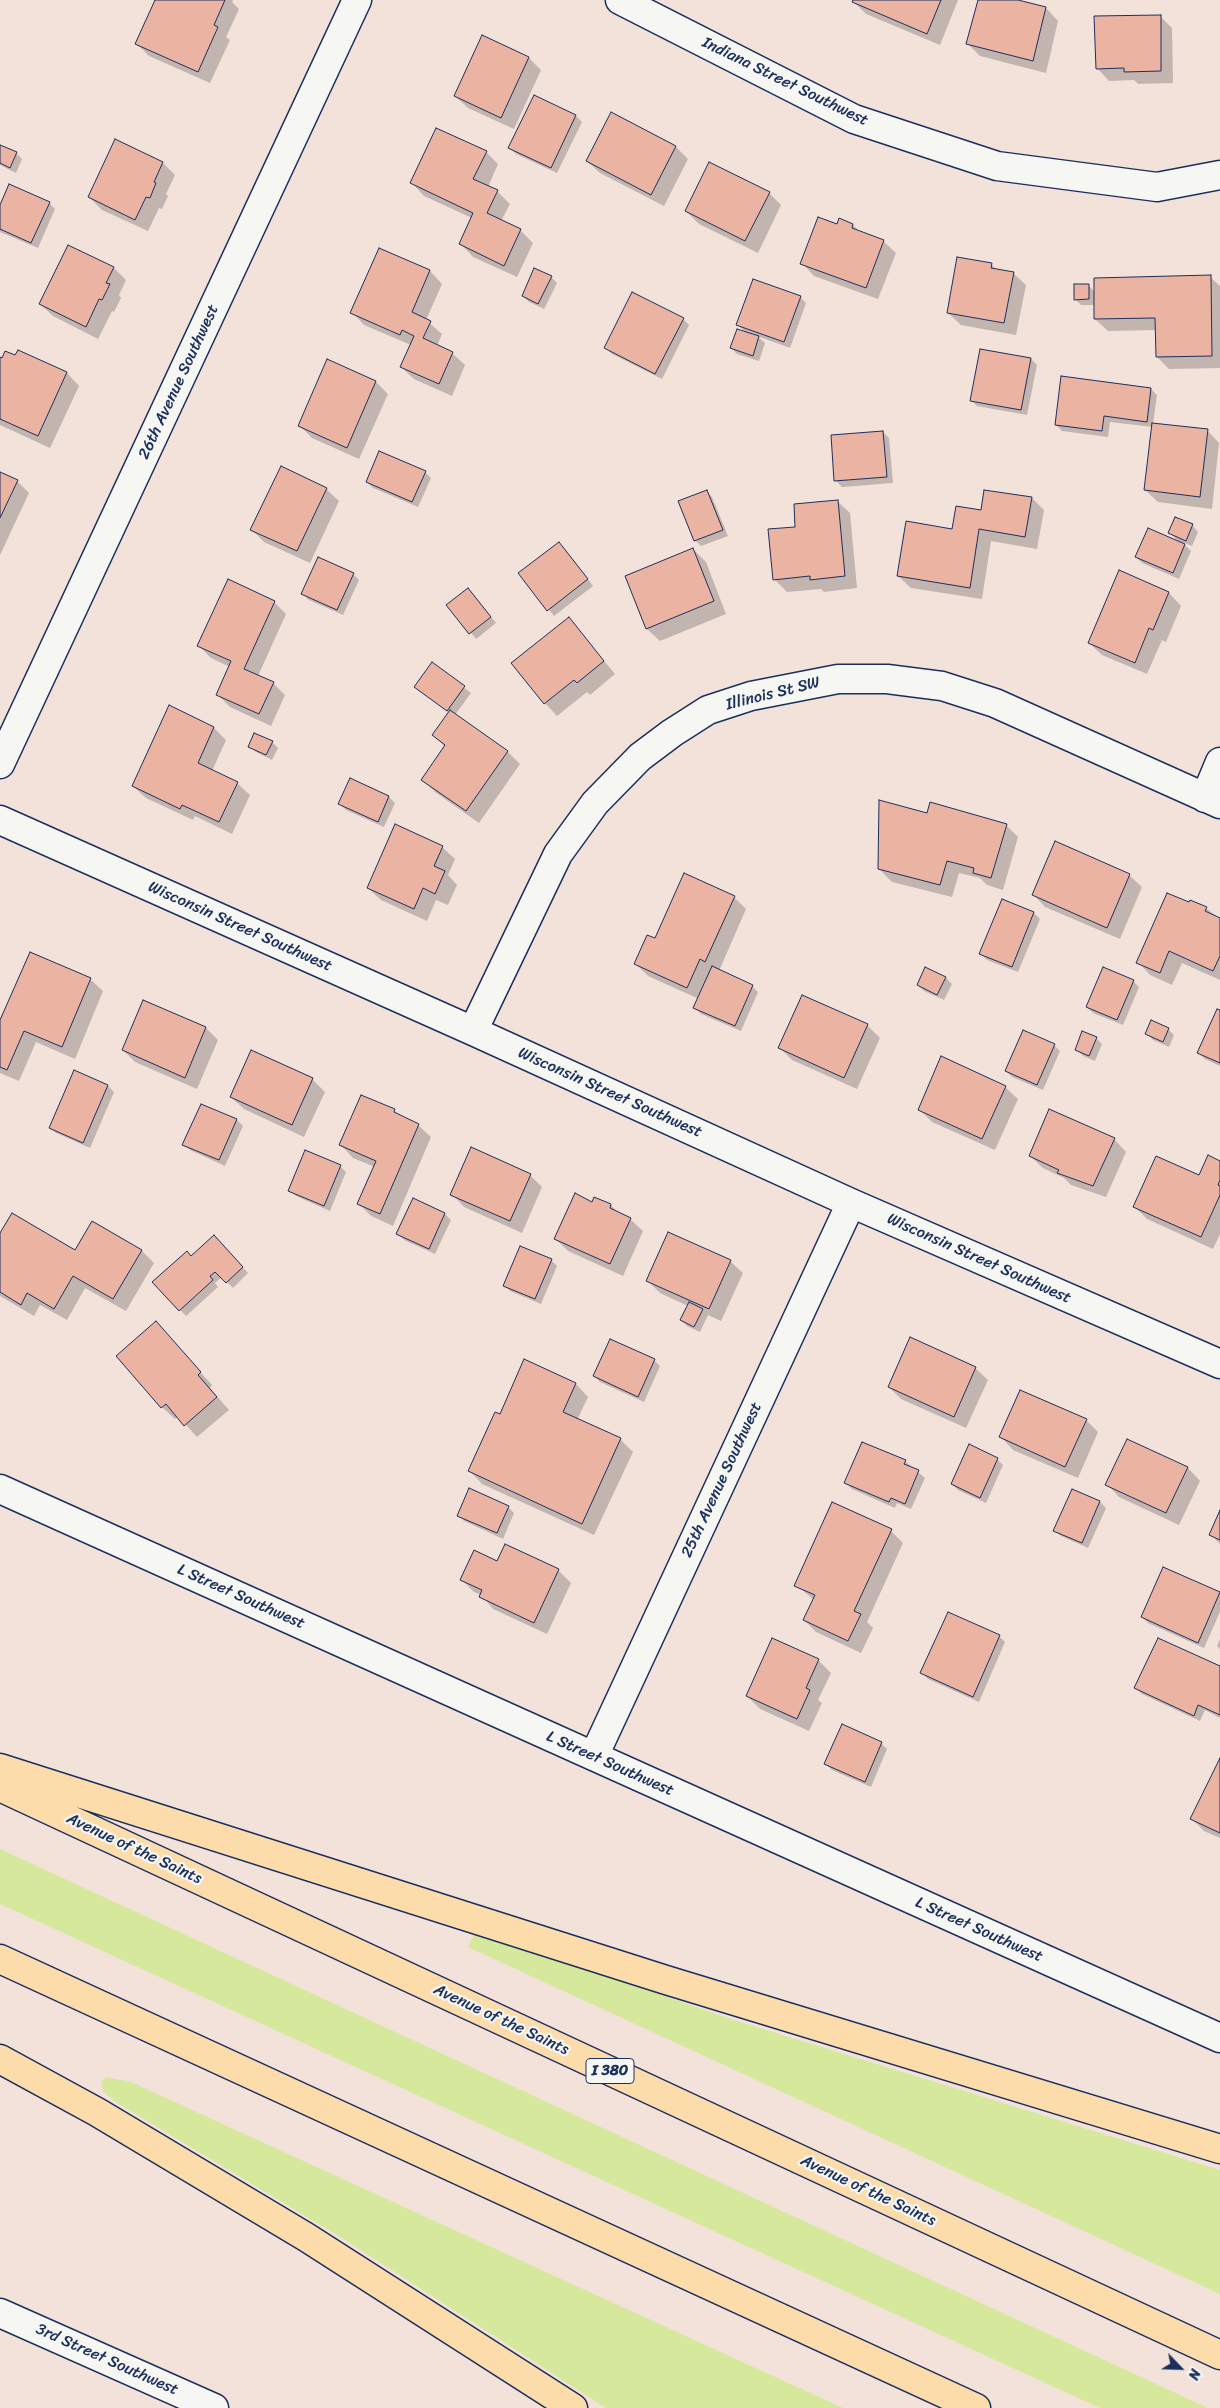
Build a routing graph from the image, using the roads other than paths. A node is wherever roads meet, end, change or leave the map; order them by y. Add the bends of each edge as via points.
1 (357, 0) edge
2 (620, 0) edge
3 (1220, 175) edge
4 (1220, 762) edge
5 (0, 764) edge
6 (1212, 801) edge
7 (0, 820) edge
8 (474, 1031) junction
9 (851, 1203) junction
10 (1220, 1364) edge
11 (0, 1489) edge
12 (594, 1756) junction
13 (0, 1768) edge
14 (0, 1787) edge
15 (0, 1959) edge
16 (1220, 2038) edge
17 (0, 2059) edge
18 (1220, 2149) edge
19 (0, 2313) edge
20 (1220, 2355) edge
21 (214, 2408) edge
22 (573, 2408) edge
23 (976, 2408) edge

1 - 5 street, 26th Avenue Southwest
2 - 3 street, Indiana Street Southwest via 854,119 996,166 1157,187
4 - 6 street
6 - 8 street, Illinois St SW via 995,703 942,686 887,679 838,678 751,696 708,710 672,733 640,757 595,803 558,854
7 - 8 street, Wisconsin Street Southwest
8 - 9 street, Wisconsin Street Southwest
9 - 10 street, Wisconsin Street Southwest
9 - 12 street, 25th Avenue Southwest
11 - 12 street, L Street Southwest
12 - 16 street, L Street Southwest
13 - 18 highway via 666,1980
14 - 20 highway, Avenue of the Saints / I 380
15 - 23 highway
17 - 22 highway via 97,2112 306,2237
19 - 21 street, 3rd Street Southwest

